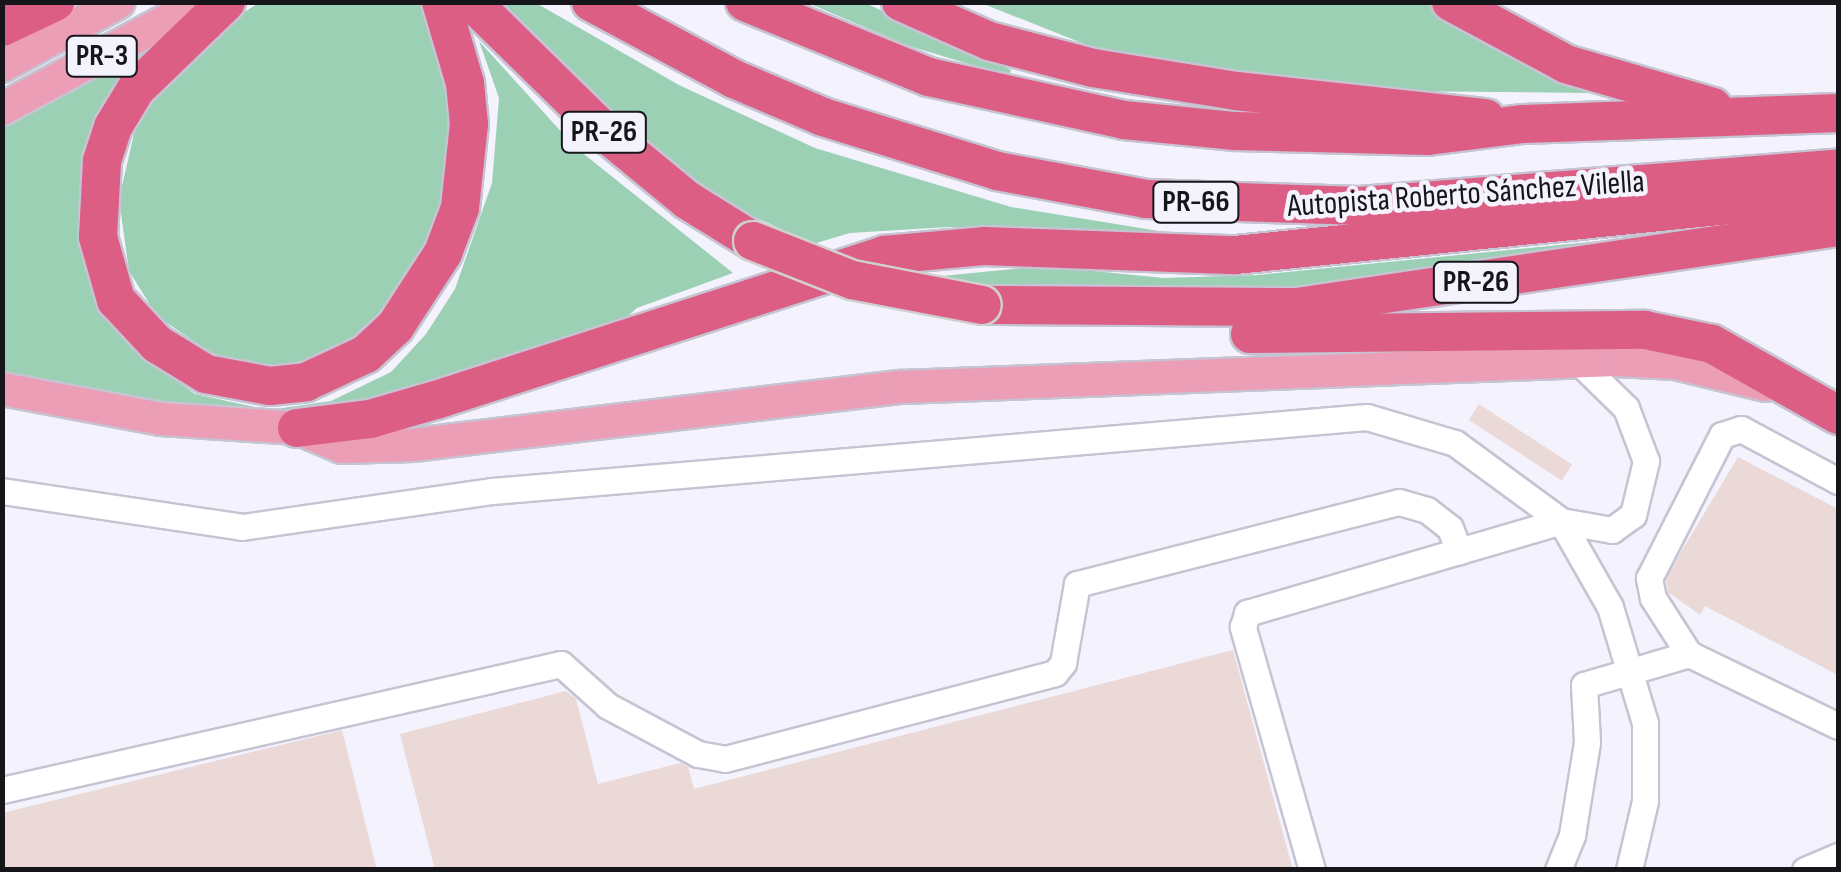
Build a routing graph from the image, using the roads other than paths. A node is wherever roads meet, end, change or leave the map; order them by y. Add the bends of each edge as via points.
1 (56, 2) edge
2 (119, 2) edge
3 (201, 2) edge
4 (226, 2) edge
5 (441, 2) edge
6 (472, 2) edge
7 (590, 2) edge
8 (744, 2) edge
9 (901, 2) edge
10 (1451, 2) edge
11 (2, 27) edge
12 (2, 66) edge
13 (2, 109) edge
14 (1838, 113) edge
15 (1749, 118) junction
16 (1523, 124) junction
17 (1838, 168) edge
18 (1838, 194) edge
19 (1838, 226) edge
20 (1111, 310) junction
21 (1577, 360) junction
22 (2, 389) edge
23 (1838, 415) edge
24 (296, 428) junction
25 (1838, 481) edge
26 (2, 491) edge
27 (1561, 521) junction
28 (1459, 551) junction
29 (1653, 598) junction
30 (1610, 607) junction
31 (1689, 654) junction
32 (1634, 673) junction
33 (1838, 726) edge
34 (2, 790) edge
35 (1838, 856) edge
36 (1312, 870) edge
37 (1558, 870) edge
38 (1629, 870) edge
39 (1805, 870) edge

1 - 11 highway
2 - 12 main road, PR-3
3 - 13 main road, PR-3
4 - 5 highway via 136,88 114,127 102,161 98,237 116,300 157,344 206,374 270,386 306,382 366,354 395,327 443,253 460,208 468,124 465,83
6 - 20 highway, PR-26, bridge via 607,134 688,200 753,241 852,280 982,305
7 - 17 highway, Autopista Roberto Sánchez Vilella / PR-66 via 823,118 997,171 1146,199 1360,206
8 - 16 highway, Autopista Roberto Sánchez Vilella / PR-66 via 930,76 1124,120 1235,131 1428,136
9 - 16 highway via 989,41 1093,68
10 - 15 highway via 1566,64
14 - 15 highway
15 - 16 highway
18 - 24 highway via 1235,255 984,246 884,255 436,400 370,419
19 - 20 highway, PR-26 via 1297,307
20 - 23 highway via 1205,334 1615,328 1670,333 1758,364
21 - 23 main road via 1675,363 1737,376
21 - 24 main road via 902,387 413,445 342,447
21 - 27 lane via 1626,408 1646,461 1633,515 1612,530
22 - 24 main road via 161,419
25 - 29 lane via 1741,429 1722,434 1649,578
26 - 27 lane via 242,528 492,491 1367,417 1455,443
27 - 28 lane
27 - 30 lane
28 - 34 lane via 1450,528 1427,510 1399,502 1078,584 1063,664 1055,673 725,758 698,754 608,706 560,664
28 - 36 lane via 1246,613 1243,627
29 - 30 lane
29 - 31 lane
30 - 32 lane
31 - 32 lane
31 - 33 lane
32 - 37 lane via 1584,685 1587,742 1572,835
32 - 38 lane via 1645,723 1645,801
35 - 39 lane

